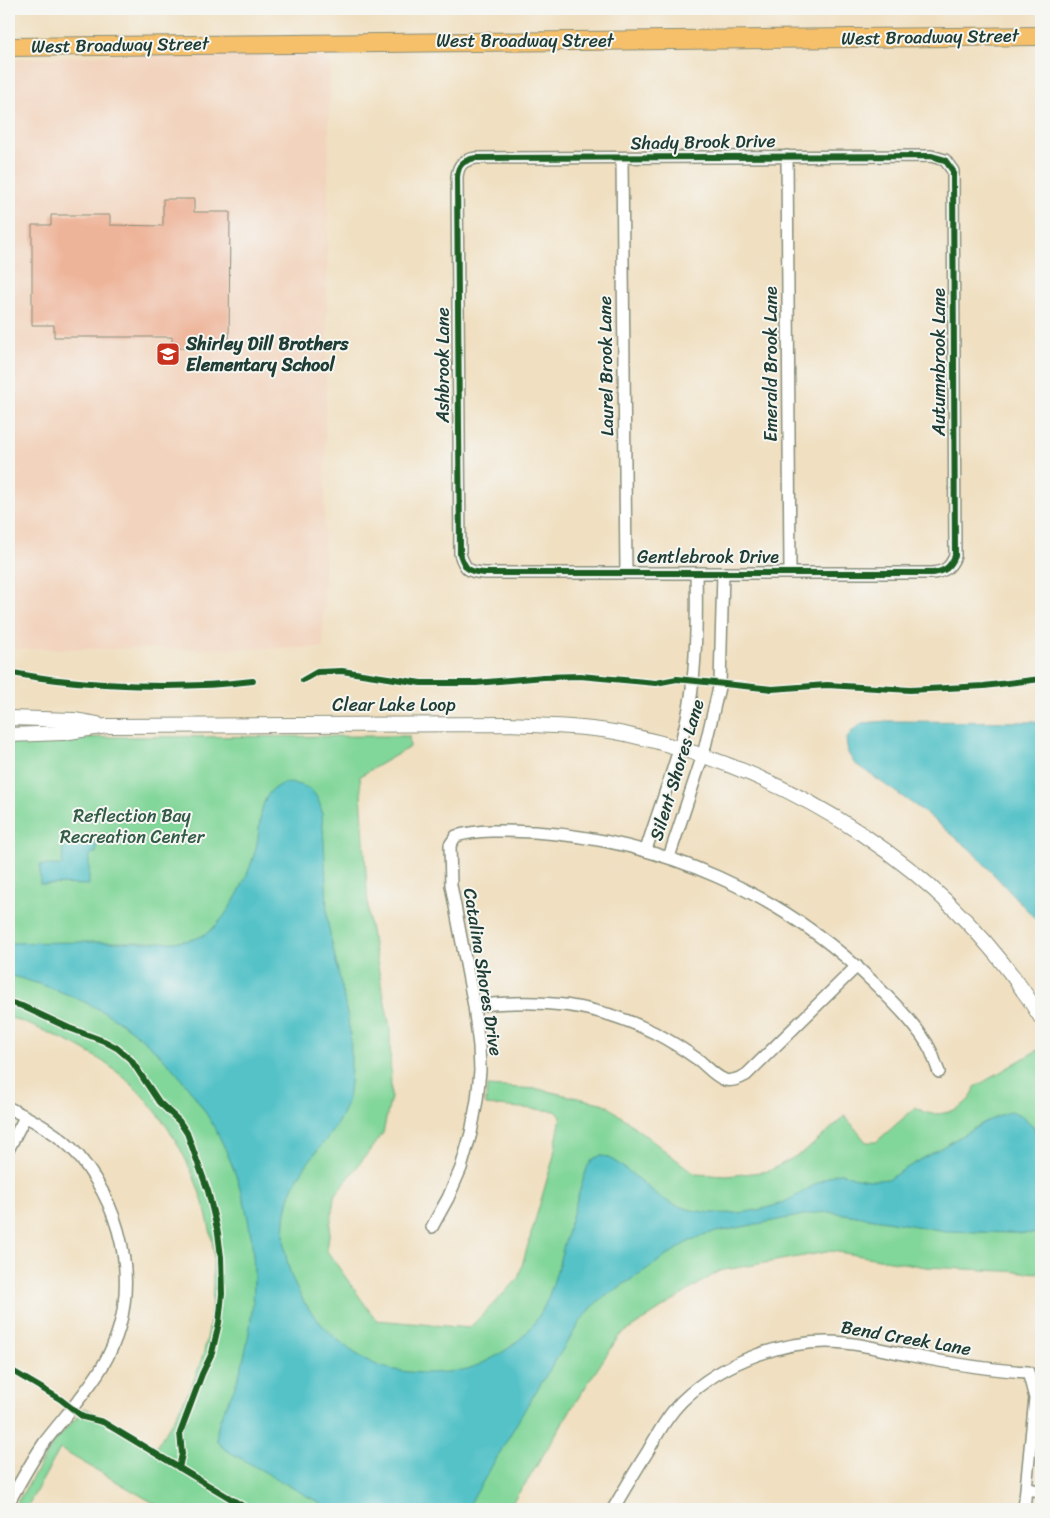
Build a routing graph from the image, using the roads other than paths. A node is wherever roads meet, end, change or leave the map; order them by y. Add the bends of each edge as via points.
1 (1041, 36) edge
2 (9, 47) edge
3 (787, 156) junction
4 (622, 158) junction
5 (944, 160) joint
6 (462, 162) joint
7 (950, 566) joint
8 (465, 568) joint
9 (790, 572) junction
10 (626, 573) junction
11 (696, 573) junction
12 (723, 573) junction
13 (9, 718) edge
14 (107, 726) junction
15 (9, 735) edge
16 (678, 748) junction
17 (704, 755) junction
18 (646, 850) junction
19 (669, 857) junction
20 (857, 966) junction
21 (474, 1006) junction
22 (1041, 1018) edge
23 (939, 1072) dead end
24 (9, 1108) edge
25 (25, 1117) junction
26 (9, 1148) edge
27 (432, 1227) dead end
28 (1029, 1464) junction
29 (1041, 1465) edge
30 (1026, 1489) junction
31 (1041, 1491) edge
32 (9, 1502) edge
33 (613, 1509) edge
34 (1024, 1509) edge

1 - 2 main road, West Broadway Street
3 - 4 street, Shady Brook Drive
3 - 5 street, Shady Brook Drive via 931,156
3 - 9 street, Emerald Brook Lane
4 - 6 street, Shady Brook Drive via 476,158
4 - 10 street, Laurel Brook Lane
5 - 7 street, Autumnbrook Lane via 953,171 955,556
6 - 8 street, Ashbrook Lane via 457,177 459,524 460,554
7 - 9 street, Gentlebrook Drive via 933,573
8 - 10 street, Gentlebrook Drive via 472,573
9 - 12 street, Gentlebrook Drive
10 - 11 street, Gentlebrook Drive
11 - 12 street, Gentlebrook Drive
11 - 16 street, Silent Shores Lane via 697,633 690,703
12 - 17 street, Silent Shores Lane via 720,683
13 - 14 street, Clear Lake Loop via 74,720
14 - 15 street, Clear Lake Loop via 64,734
14 - 16 street, Clear Lake Loop via 508,724 624,734
16 - 17 street, Clear Lake Loop
16 - 18 street, Silent Shores Lane
17 - 19 street, Silent Shores Lane
17 - 22 street, Clear Lake Loop via 805,800 858,830 905,865 958,912
18 - 19 street
18 - 21 street, Catalina Shores Drive via 552,833 469,832 456,836 450,845 451,885
19 - 20 street via 747,890 786,913
20 - 21 street via 746,1076 735,1080 724,1080 689,1052 623,1018 581,1007 543,1002
20 - 23 street via 920,1035
21 - 27 street, Catalina Shores Drive via 480,1071 472,1125 461,1168
24 - 25 street
25 - 26 street
25 - 32 street via 77,1154 95,1180 112,1210 120,1234 125,1257 125,1285 117,1336 102,1367 44,1442
28 - 29 street
28 - 30 street
28 - 33 street, Bend Creek Lane via 1035,1398 1028,1372 948,1363 845,1343 790,1345 720,1373 682,1402 664,1423
30 - 31 street
30 - 34 street

